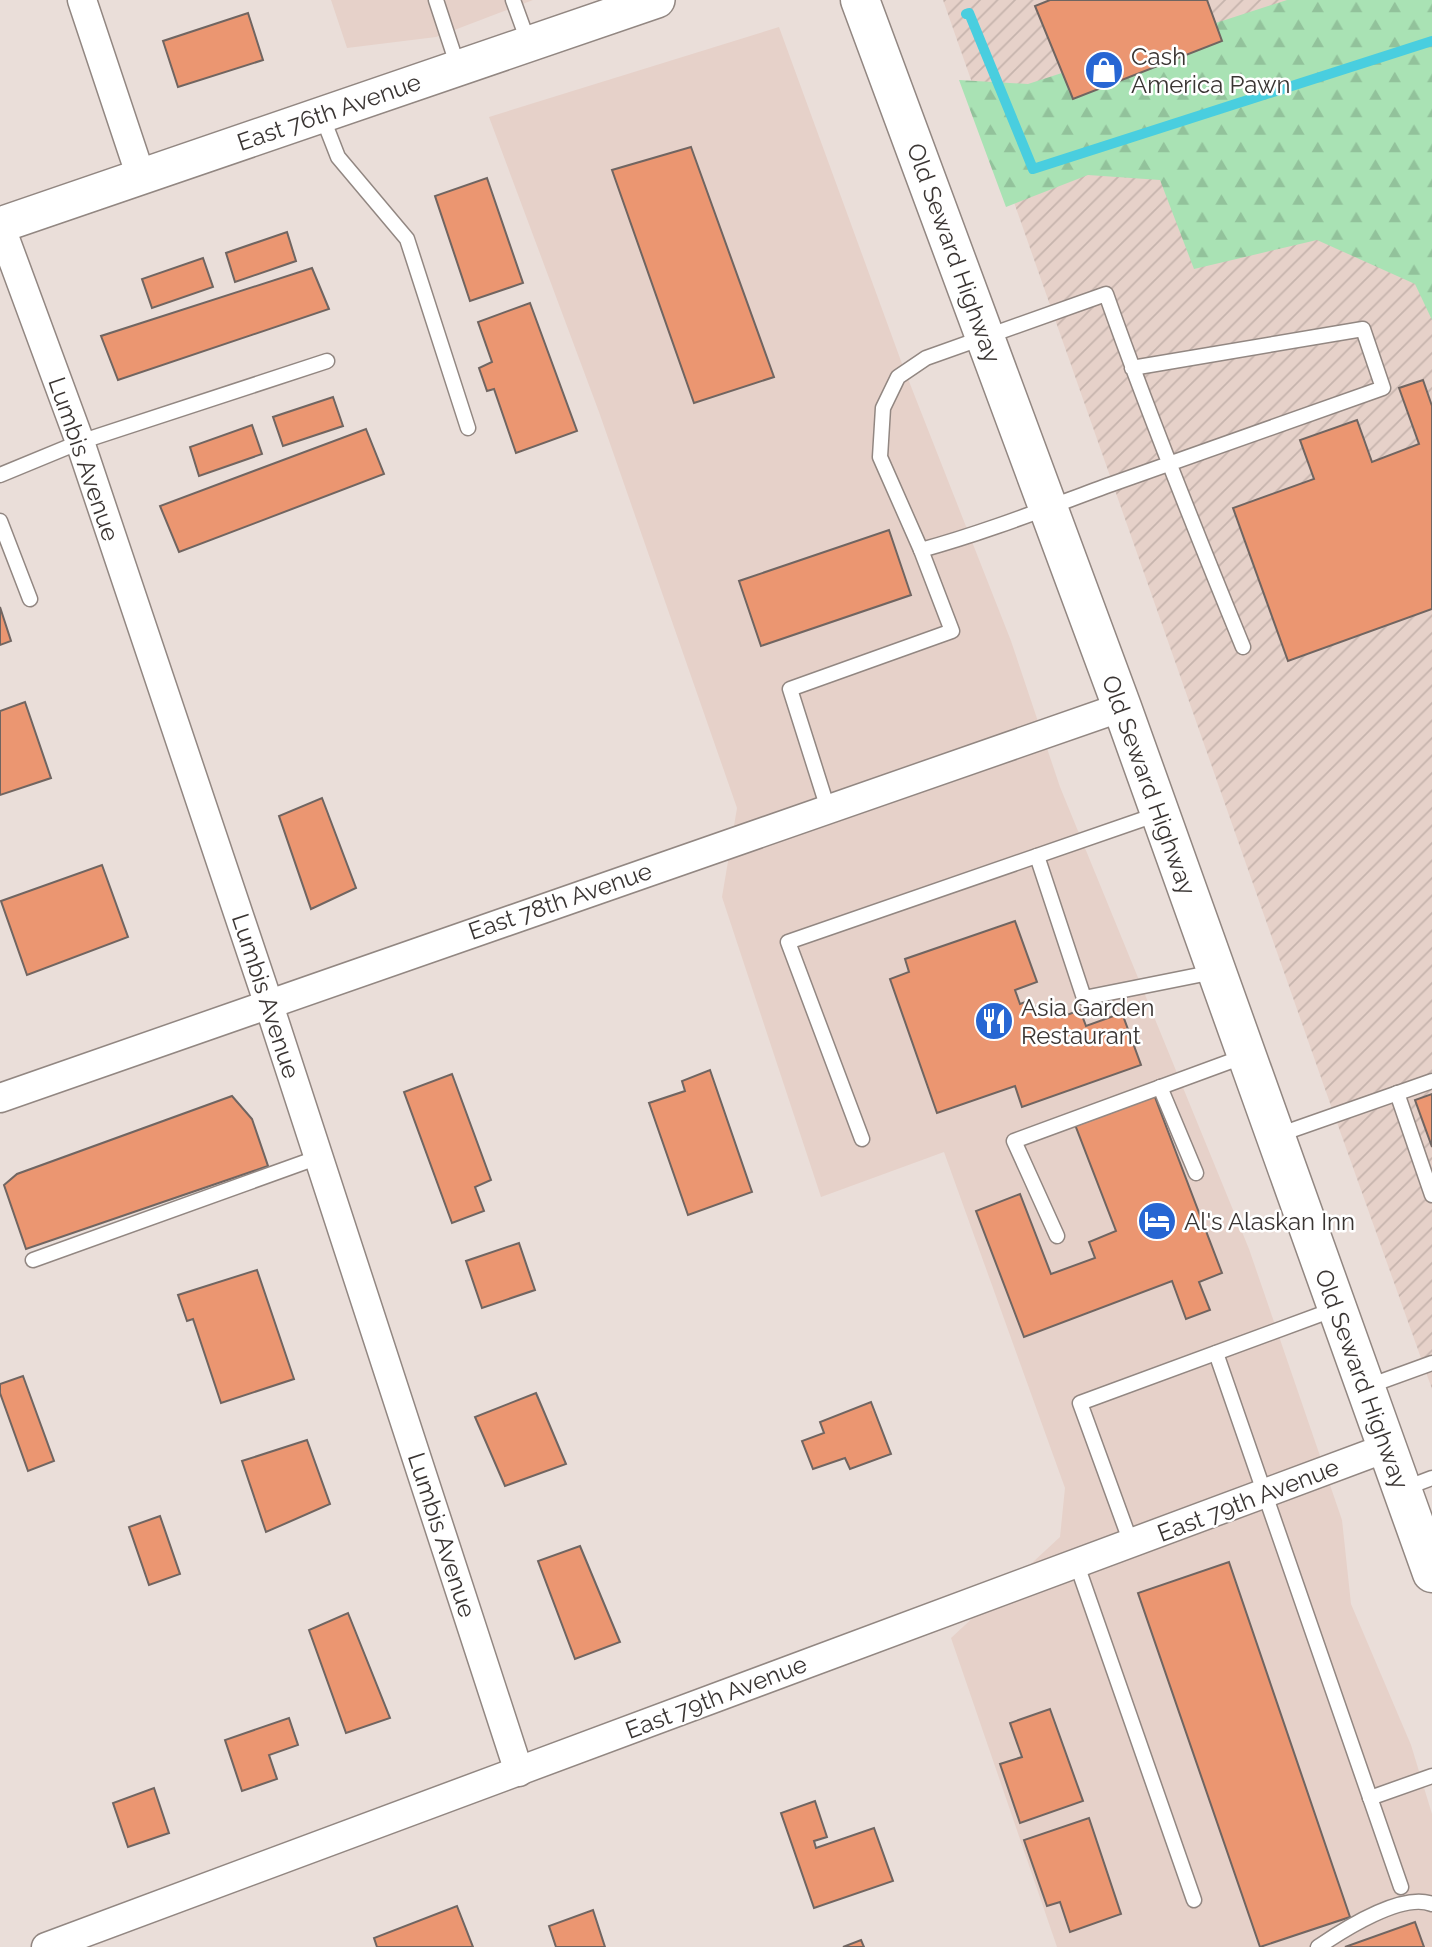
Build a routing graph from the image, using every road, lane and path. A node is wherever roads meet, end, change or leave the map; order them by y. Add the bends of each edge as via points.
1 (82, 0) edge
2 (436, 0) edge
3 (513, 0) edge
4 (657, 0) edge
5 (860, 0) edge
6 (529, 44) junction
7 (458, 68) junction
8 (321, 115) junction
9 (141, 177) junction
10 (0, 225) edge
11 (986, 338) junction
12 (327, 361) dead end
13 (1132, 368) junction
14 (468, 428) dead end
15 (80, 442) junction
16 (1168, 464) junction
17 (0, 475) edge
18 (1048, 508) junction
19 (0, 521) edge
20 (921, 550) junction
21 (30, 599) dead end
22 (1243, 647) dead end
23 (1122, 707) junction
24 (828, 809) junction
25 (1160, 814) junction
26 (1037, 856) junction
27 (1216, 972) junction
28 (268, 1002) junction
29 (1246, 1055) junction
30 (1432, 1081) edge
31 (1160, 1087) junction
32 (1397, 1093) junction
33 (0, 1098) edge
34 (1275, 1136) junction
35 (862, 1139) dead end
36 (319, 1157) junction
37 (1196, 1173) dead end
38 (1432, 1195) edge
39 (1057, 1236) dead end
40 (33, 1260) dead end
41 (1337, 1309) junction
42 (1216, 1353) junction
43 (1432, 1363) edge
44 (1364, 1387) junction
45 (1386, 1448) junction
46 (1417, 1483) edge
47 (1265, 1493) junction
48 (1131, 1544) junction
49 (1076, 1562) junction
50 (1432, 1573) edge
51 (519, 1772) junction
52 (1432, 1776) edge
53 (1370, 1798) junction
54 (1401, 1887) dead end
55 (1194, 1900) dead end
56 (1432, 1904) edge
57 (46, 1947) edge
58 (1318, 1947) edge

1 - 9 street
2 - 7 lane
3 - 6 lane
4 - 6 street, East 76th Avenue
5 - 11 main road, Old Seward Highway
6 - 7 street, East 76th Avenue
7 - 8 street, East 76th Avenue
8 - 9 street, East 76th Avenue
8 - 14 lane via 338,157 407,239
9 - 10 street, East 76th Avenue
10 - 15 street, Lumbis Avenue
11 - 13 lane via 1106,294
11 - 18 main road, Old Seward Highway
11 - 20 lane via 926,358 898,377 883,408 880,457
12 - 15 lane
13 - 16 lane
13 - 16 lane via 1363,329 1383,388
15 - 17 lane
15 - 28 street, Lumbis Avenue
16 - 18 lane
16 - 22 lane
18 - 20 lane via 991,531
18 - 23 main road, Old Seward Highway
19 - 21 lane
20 - 24 lane via 952,631 790,689
23 - 24 street, East 78th Avenue
23 - 25 main road, Old Seward Highway
24 - 28 street, East 78th Avenue
25 - 26 lane
25 - 27 main road, Old Seward Highway
26 - 27 lane via 1084,998
26 - 35 lane via 788,942
27 - 29 main road, Old Seward Highway
28 - 33 street, East 78th Avenue
28 - 36 street, Lumbis Avenue
29 - 31 lane
29 - 34 main road, Old Seward Highway
30 - 32 lane
31 - 37 lane
31 - 39 lane via 1014,1142
32 - 34 lane
32 - 38 lane
34 - 41 main road, Old Seward Highway
36 - 40 lane
36 - 51 street, Lumbis Avenue
41 - 42 lane
41 - 44 main road, Old Seward Highway
42 - 47 lane
42 - 48 lane via 1080,1403
43 - 44 lane
44 - 45 main road, Old Seward Highway
45 - 46 main road, Old Seward Highway
45 - 47 street, East 79th Avenue
46 - 50 main road, Old Seward Highway
47 - 48 street, East 79th Avenue
47 - 53 lane
48 - 49 street, East 79th Avenue
49 - 51 street, East 79th Avenue
49 - 55 lane
51 - 57 street, East 79th Avenue
52 - 53 lane
53 - 54 lane
56 - 58 lane via 1406,1902 1349,1926

